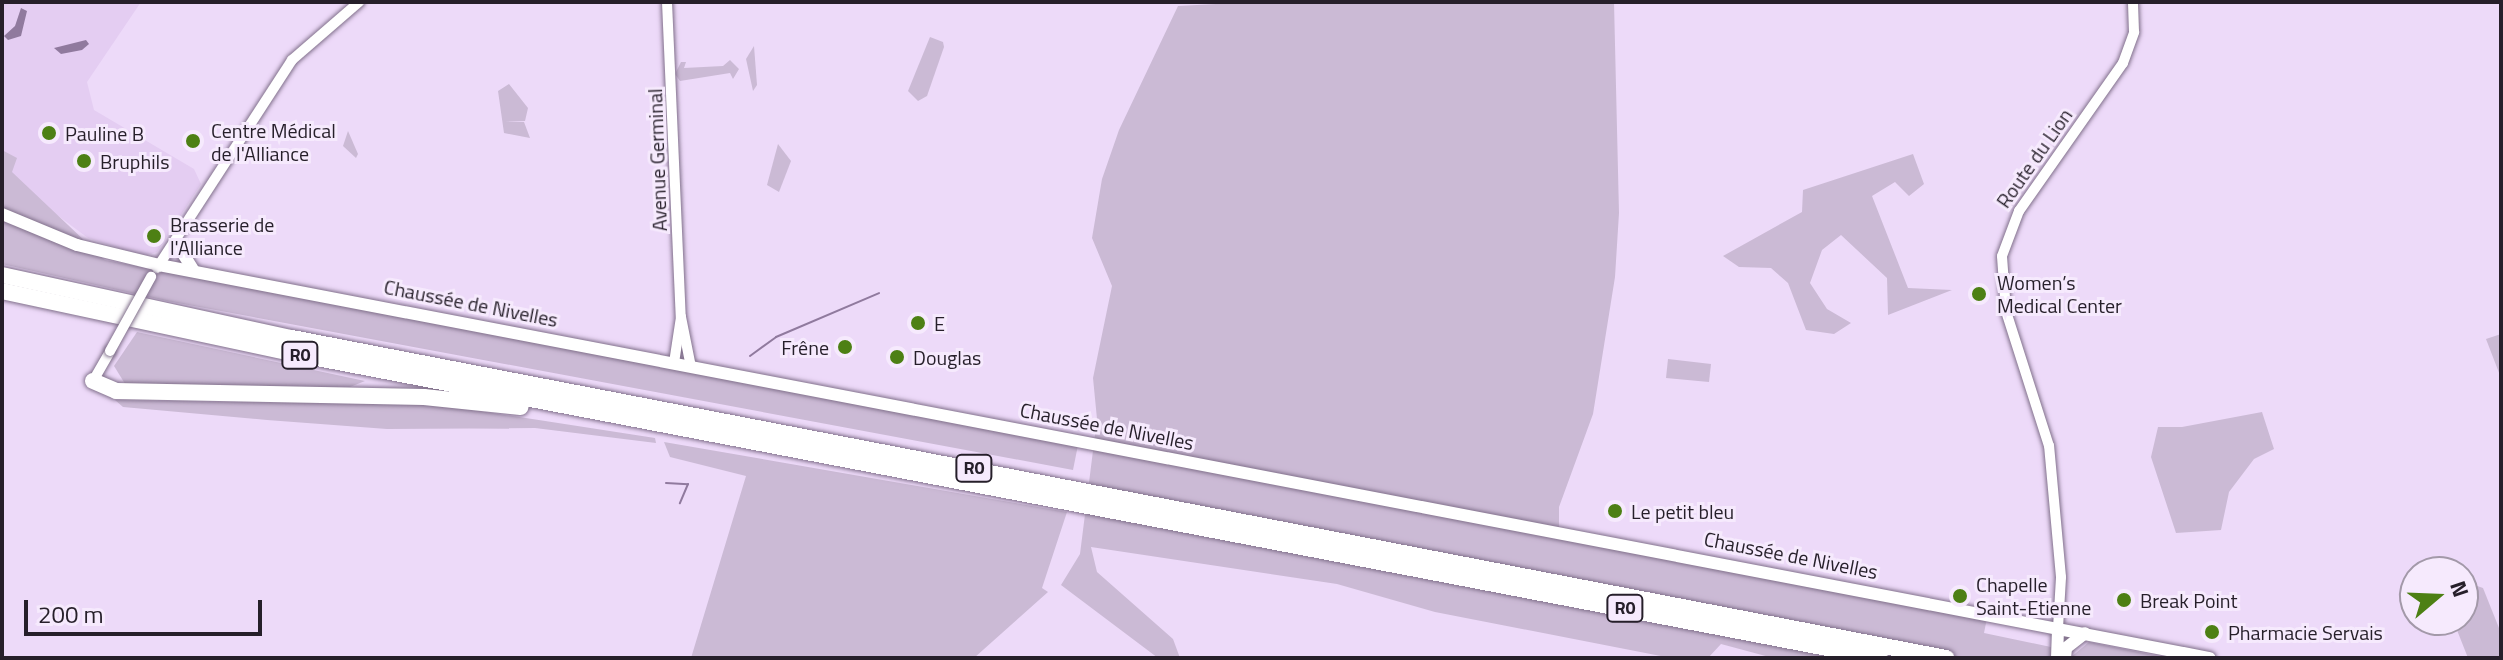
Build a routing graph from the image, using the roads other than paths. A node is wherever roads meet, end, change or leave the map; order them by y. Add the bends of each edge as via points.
1 (359, 2) edge
2 (667, 2) edge
3 (2133, 2) edge
4 (2, 214) edge
5 (181, 228) junction
6 (177, 244) junction
7 (155, 271) junction
8 (196, 272) junction
9 (2, 275) edge
10 (2, 291) edge
11 (681, 317) junction
12 (674, 363) junction
13 (691, 367) junction
14 (93, 381) joint
15 (600, 412) junction
16 (2058, 628) junction
17 (2085, 633) junction
18 (1777, 638) junction
19 (1821, 658) edge
20 (1880, 658) edge
21 (1946, 658) edge
22 (2061, 658) edge
23 (2210, 658) edge

1 - 5 street via 292,60
2 - 11 street, Avenue Germinal
3 - 16 street, Route du Lion via 2134,32 2123,63 2019,211 2002,256 2006,311 2049,446 2061,565
4 - 7 main road, Chaussée de Nivelles
5 - 6 street
5 - 7 street
6 - 7 street
6 - 8 main road via 184,262
7 - 8 main road, Chaussée de Nivelles
7 - 14 street, bridge
8 - 12 main road, Chaussée de Nivelles
9 - 21 highway, R0 via 292,338
10 - 15 highway, R0
11 - 12 street, Avenue Germinal
11 - 13 street, Avenue Germinal
12 - 13 main road, Chaussée de Nivelles
13 - 16 main road, Chaussée de Nivelles
14 - 15 highway via 116,391 424,397 569,414
15 - 18 highway, R0
16 - 17 main road, Chaussée de Nivelles
16 - 22 main road, Route du Lion
17 - 22 main road, Route du Lion
17 - 23 main road, Chaussée de Nivelles
18 - 19 highway
18 - 20 highway, R0

